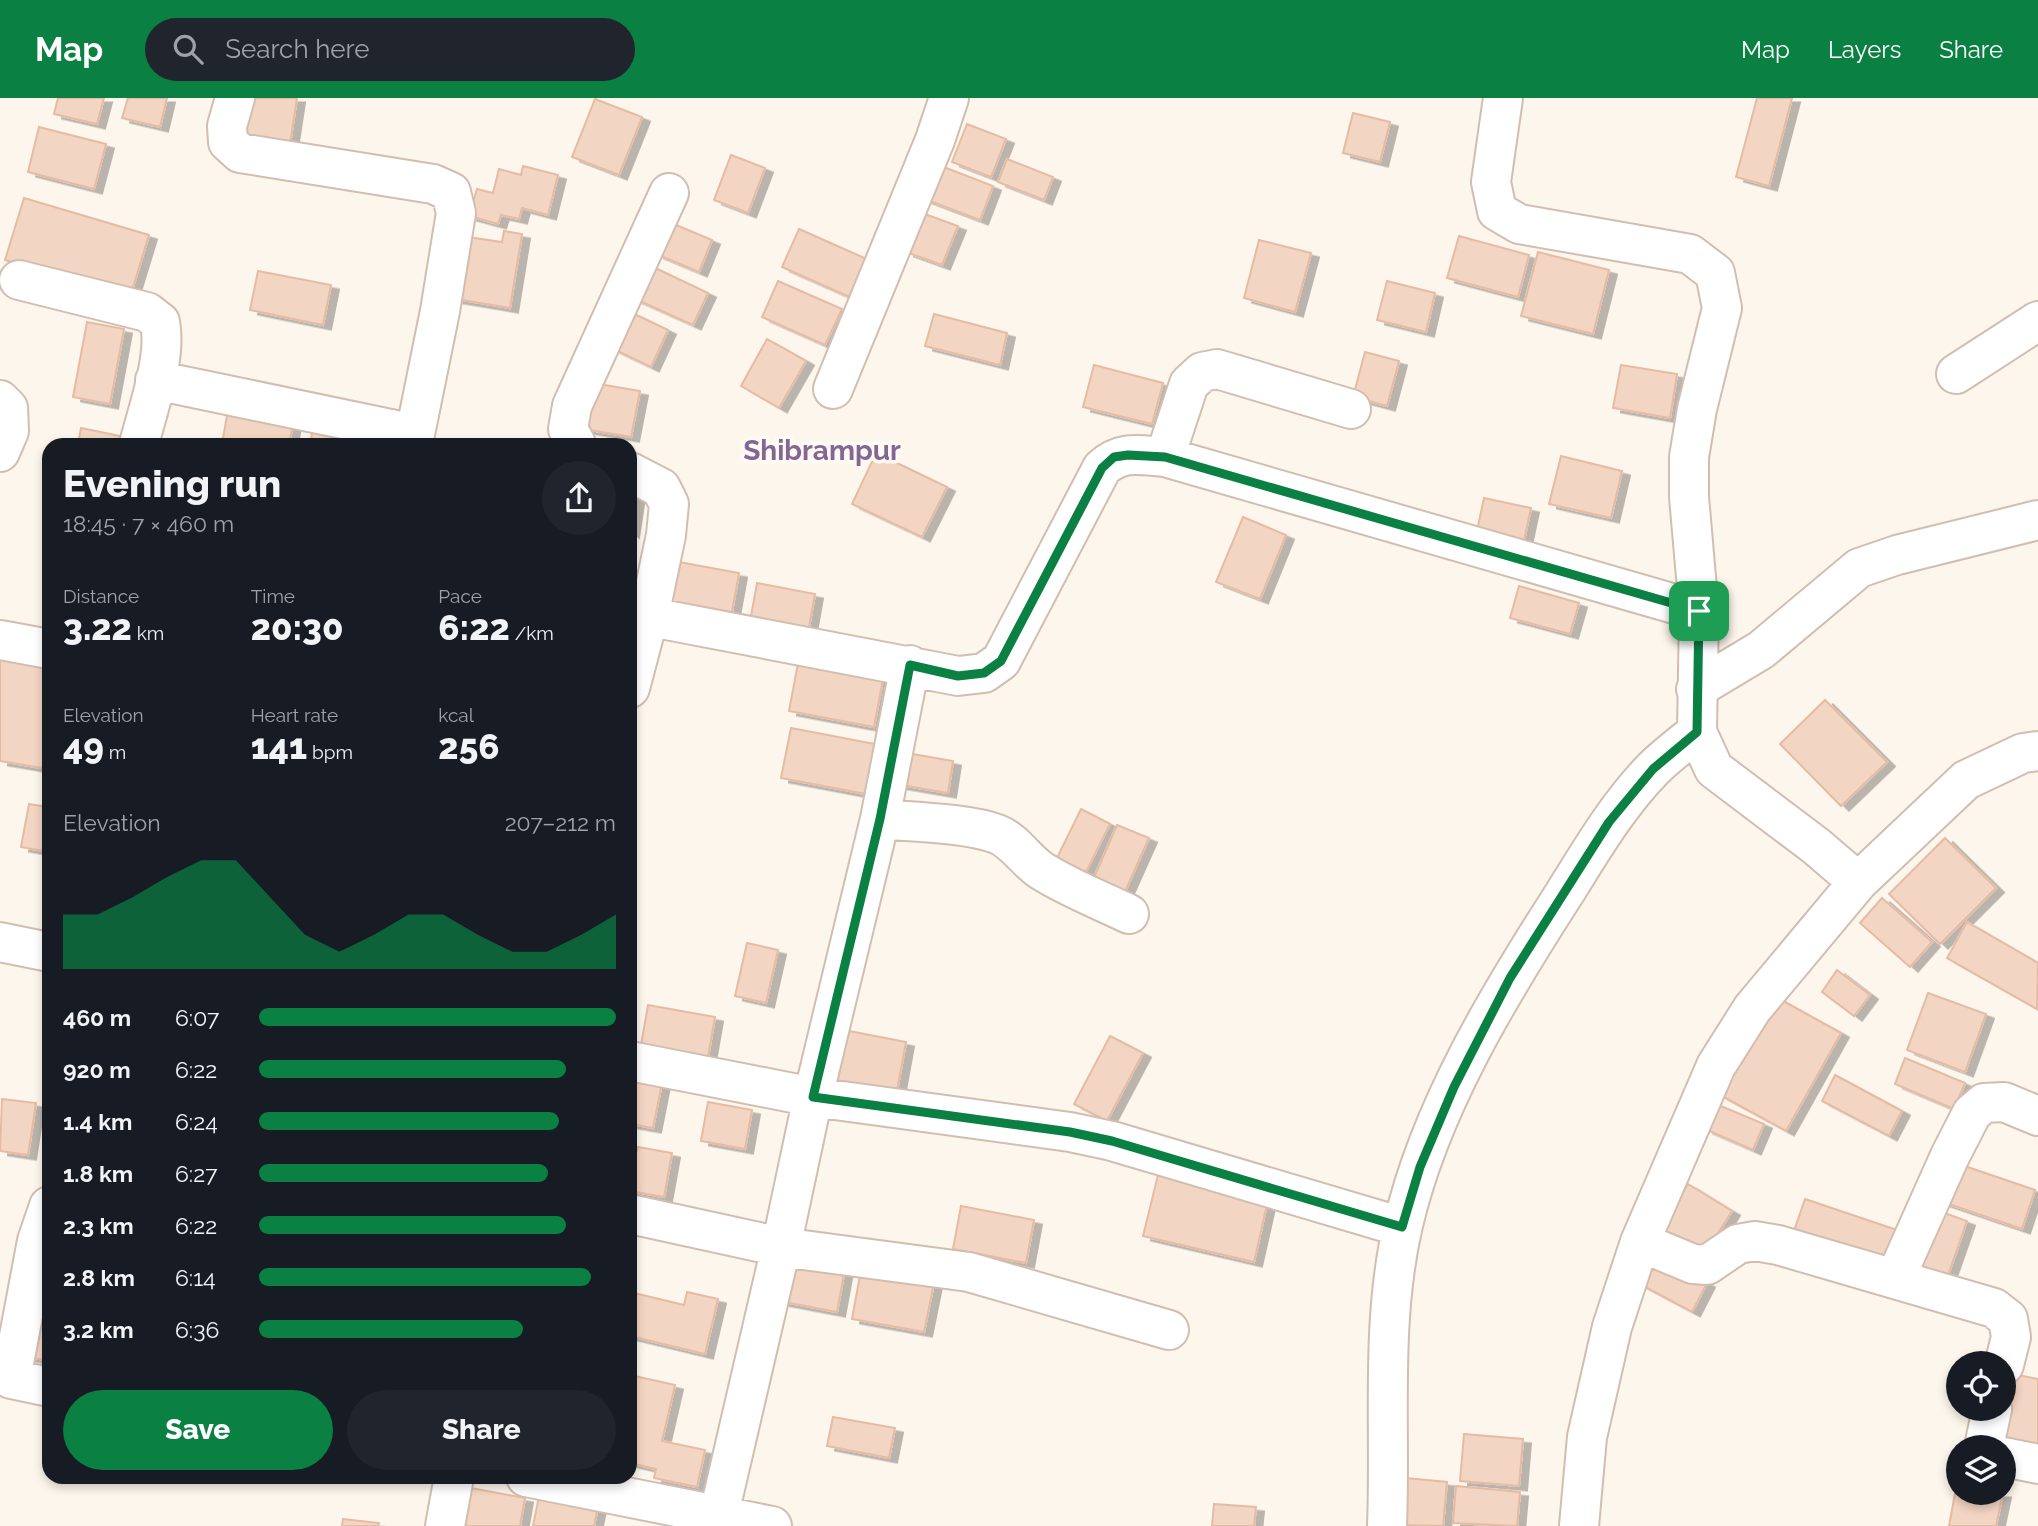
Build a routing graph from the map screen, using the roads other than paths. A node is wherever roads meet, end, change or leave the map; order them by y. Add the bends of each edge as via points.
1 (235, 98) edge
2 (949, 98) edge
3 (1503, 98) edge
4 (669, 193) dead end
5 (19, 280) dead end
6 (2038, 321) edge
7 (1956, 374) dead end
8 (155, 380) junction
9 (833, 389) dead end
10 (0, 400) edge
11 (1351, 409) dead end
12 (140, 438) edge
13 (410, 438) edge
14 (414, 438) edge
15 (573, 438) edge
16 (0, 452) edge
17 (1165, 457) junction
18 (637, 476) edge
19 (2038, 520) edge
20 (1699, 611) junction
21 (639, 615) edge
22 (0, 640) edge
23 (42, 648) edge
24 (910, 665) junction
25 (1696, 689) junction
26 (1697, 732) junction
27 (2038, 751) edge
28 (880, 819) junction
29 (1858, 882) junction
30 (1129, 914) dead end
31 (0, 942) edge
32 (42, 951) edge
33 (637, 1062) edge
34 (813, 1097) junction
35 (2038, 1116) edge
36 (637, 1216) edge
37 (1402, 1227) junction
38 (1640, 1241) junction
39 (42, 1244) edge
40 (781, 1247) junction
41 (1895, 1279) junction
42 (1169, 1330) dead end
43 (2008, 1351) edge
44 (42, 1386) edge
45 (2016, 1459) edge
46 (2038, 1464) edge
47 (453, 1484) edge
48 (557, 1484) edge
49 (719, 1520) edge
50 (445, 1526) edge
51 (772, 1526) edge
52 (1387, 1526) edge
53 (1578, 1526) edge

1 - 14 street via 226,126 228,142 240,153 433,184 451,192 456,213
2 - 9 street
3 - 20 street via 1491,182 1497,211 1519,224 1690,254 1715,273 1722,308 1689,457
4 - 15 street via 572,406 568,429
5 - 8 street via 147,312 160,322 163,336
6 - 7 street
8 - 12 street
8 - 13 street
10 - 16 street via 8,408 9,431
11 - 17 street via 1217,369 1202,372 1189,384
17 - 20 street
17 - 24 street via 1114,457 1102,468 1001,661 984,673 958,676
18 - 21 street via 661,488 669,504 666,535
19 - 25 street via 1859,568 1761,650
20 - 25 street
21 - 24 street
22 - 23 street
24 - 28 street
25 - 26 street
26 - 29 street via 1714,769
26 - 37 street via 1653,769 1609,822 1510,978 1454,1087 1420,1167
27 - 29 street via 1966,780
28 - 30 street via 999,835 1046,873
28 - 34 street
29 - 38 street via 1752,1009 1716,1066
31 - 32 street
33 - 34 street
34 - 37 street via 1112,1141
34 - 40 street
35 - 41 street via 2004,1102 1984,1103 1972,1113
36 - 40 street
37 - 52 street via 1391,1309
38 - 41 street via 1693,1264 1707,1265 1738,1244 1755,1241
38 - 53 street via 1612,1327 1587,1437
39 - 44 street via 11,1379
40 - 42 street via 969,1272
40 - 49 street
41 - 43 street via 1994,1308 2008,1319
45 - 46 street
47 - 50 street
48 - 49 street
49 - 51 street

